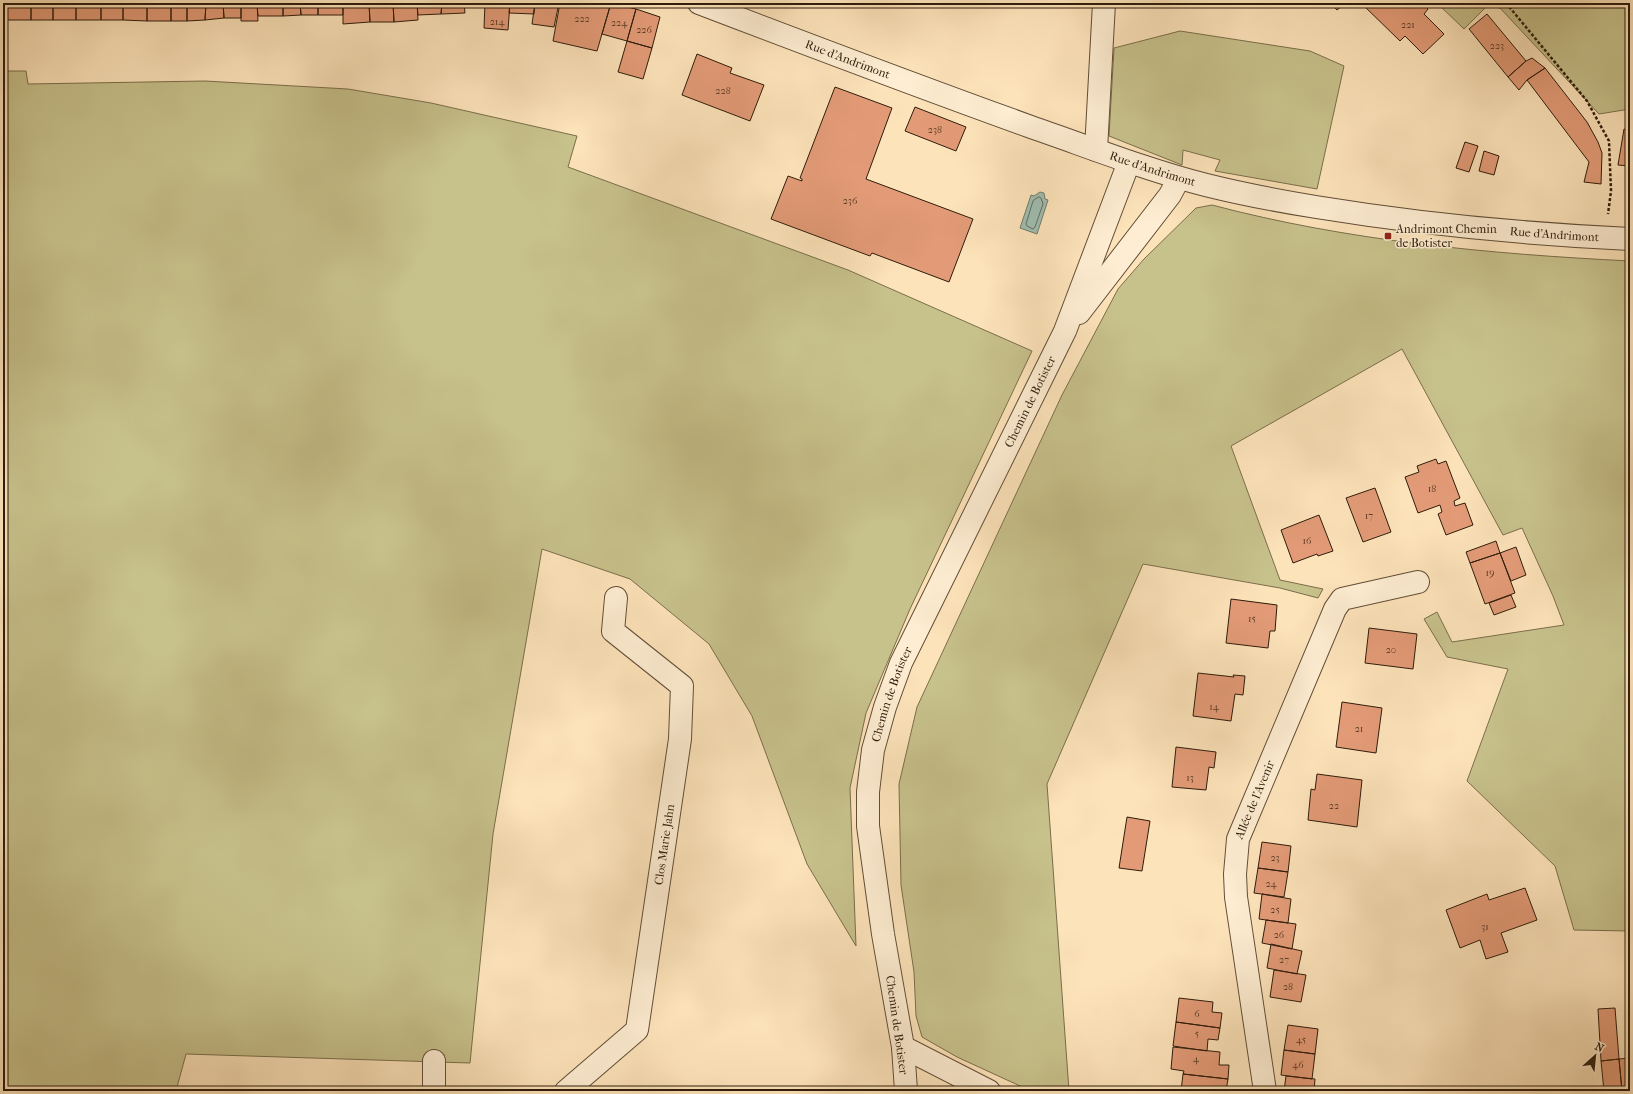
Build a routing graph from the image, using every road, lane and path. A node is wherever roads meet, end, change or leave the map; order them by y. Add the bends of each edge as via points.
1 (699, 3) edge
2 (1104, 3) edge
3 (1506, 3) edge
4 (1096, 150) junction
5 (1129, 162) junction
6 (1179, 178) junction
7 (1605, 238) junction
8 (1630, 239) edge
9 (1065, 331) junction
10 (1418, 582) dead end
11 (616, 598) dead end
12 (903, 1047) junction
13 (434, 1061) dead end
14 (434, 1091) edge
15 (566, 1091) edge
16 (906, 1091) edge
17 (989, 1091) edge
18 (1265, 1091) edge

1 - 4 street, Rue d'Andrimont via 971,106
2 - 4 street
3 - 7 path via 1587,101 1609,141 1611,192
4 - 5 street, Rue d'Andrimont
5 - 6 street, Rue d'Andrimont
5 - 9 street, Chemin de Botister
6 - 7 street, Rue d'Andrimont via 1283,201 1386,218
6 - 9 street, Chemin de Botister via 1170,195
7 - 8 street, Rue d'Andrimont
9 - 12 street, Chemin de Botister via 901,663 873,750 868,792 868,826 883,934
10 - 18 street, Allée de l'Avenir via 1342,599 1335,609 1238,839 1236,897
11 - 15 street, Clos Marie Jahn via 613,631 682,686 680,739 637,1030
12 - 16 street, Chemin de Botister
12 - 17 street
13 - 14 street

